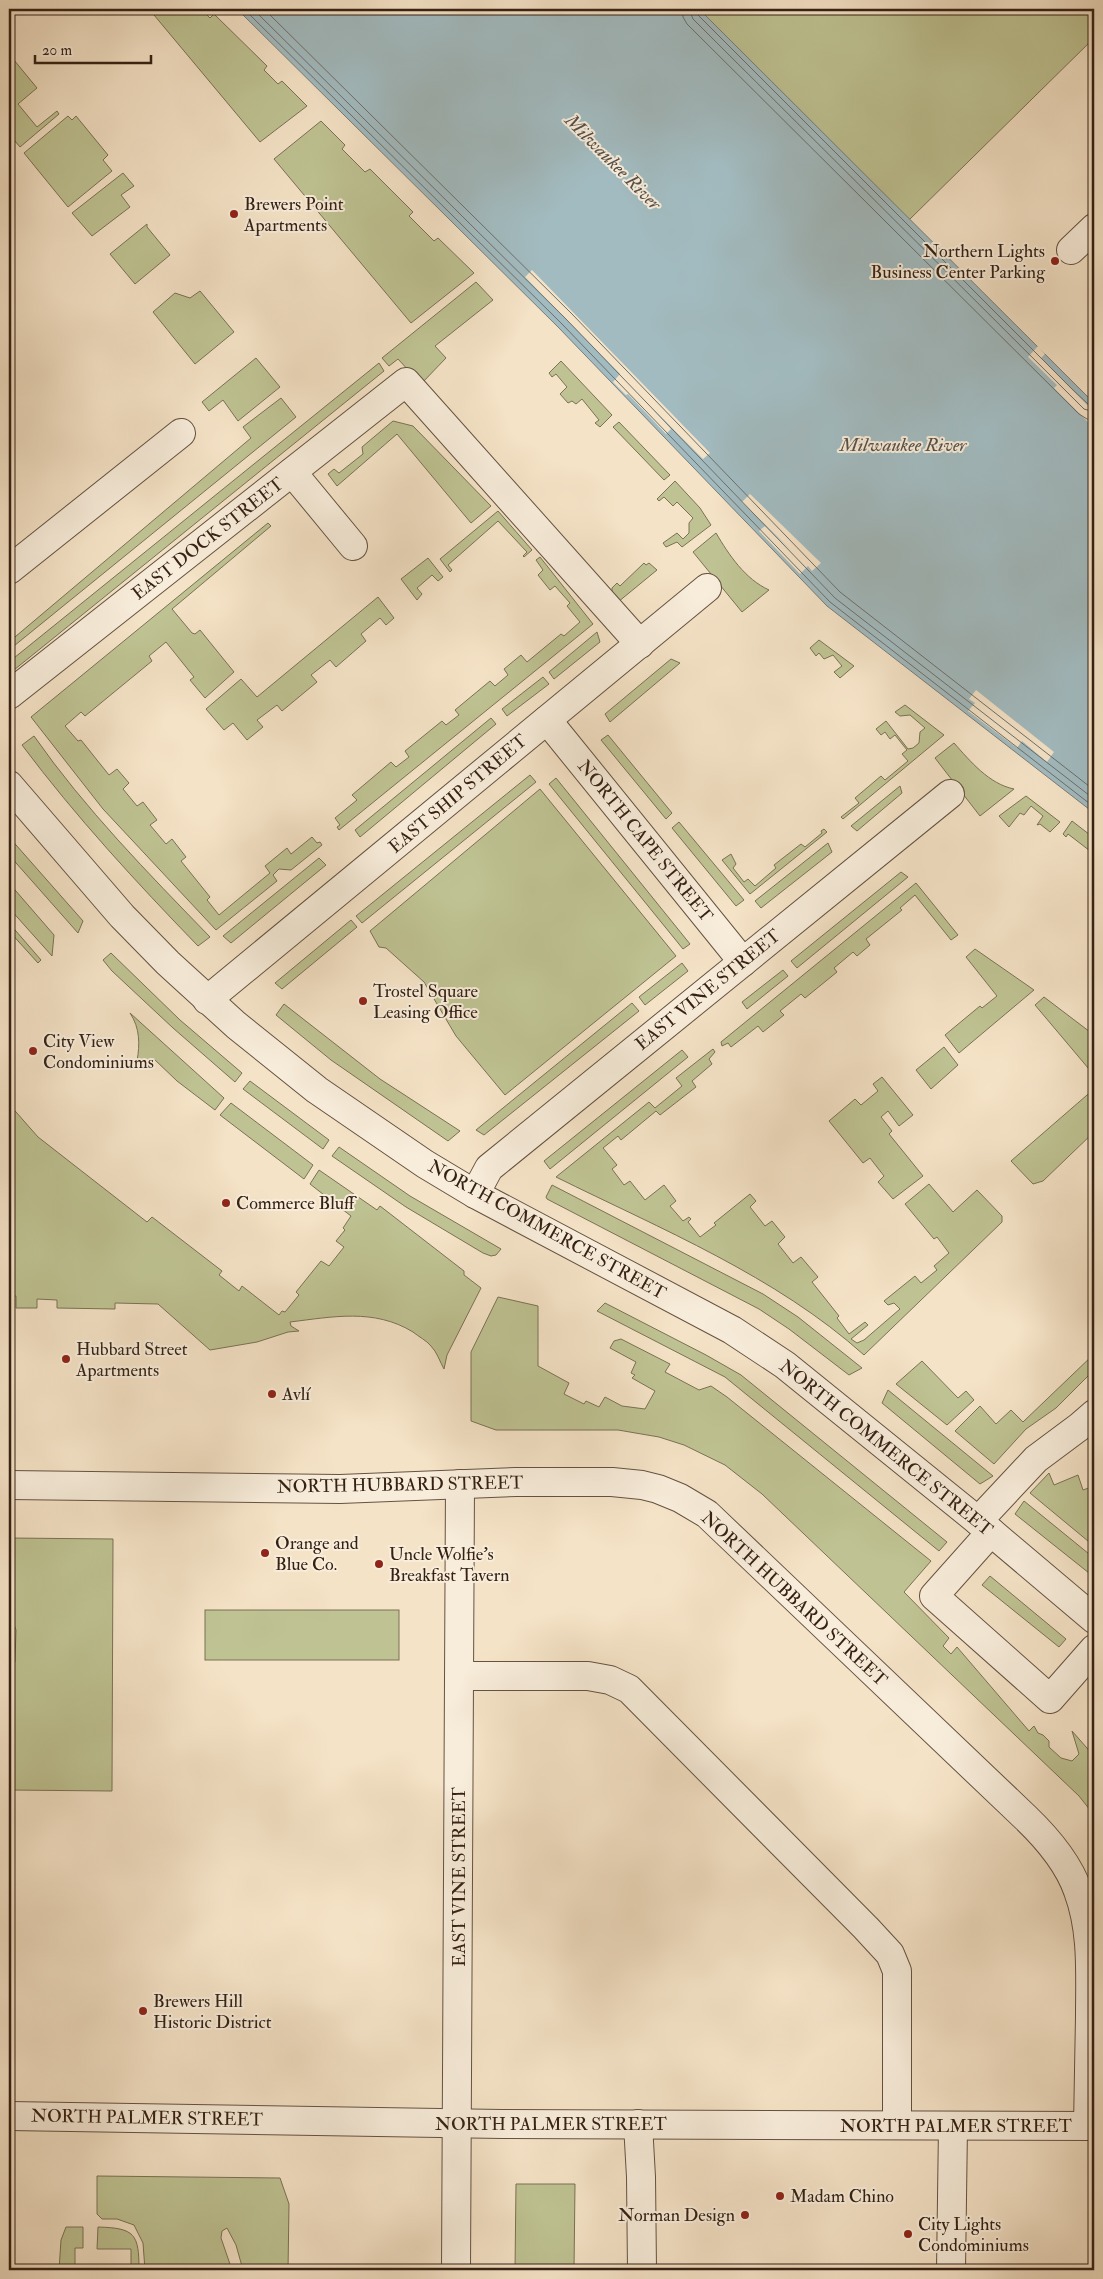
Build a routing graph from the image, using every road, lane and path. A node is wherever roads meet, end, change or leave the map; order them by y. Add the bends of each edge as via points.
1 (1094, 228) edge
2 (1071, 250) dead end
3 (181, 433) dead end
4 (292, 472) junction
5 (353, 546) dead end
6 (9, 570) edge
7 (708, 588) dead end
8 (640, 644) junction
9 (9, 695) edge
10 (547, 720) junction
11 (9, 785) edge
12 (950, 794) dead end
13 (743, 962) junction
14 (208, 1000) junction
15 (474, 1194) junction
16 (1094, 1414) edge
17 (460, 1484) junction
18 (9, 1485) edge
19 (984, 1526) junction
20 (1094, 1619) edge
21 (1094, 1649) edge
22 (460, 1676) junction
23 (9, 2116) edge
24 (458, 2124) junction
25 (638, 2124) junction
26 (897, 2125) junction
27 (953, 2126) junction
28 (1091, 2126) edge
29 (456, 2270) edge
30 (642, 2270) edge
31 (951, 2270) edge

1 - 2 street
3 - 6 street
4 - 5 street
4 - 8 street, EAST DOCK STREET via 406,382
4 - 9 street, EAST DOCK STREET
7 - 8 street, EAST SHIP STREET
8 - 10 street, EAST SHIP STREET
10 - 13 street, NORTH CAPE STREET
10 - 14 street, EAST SHIP STREET
11 - 14 street, NORTH COMMERCE STREET via 122,916
12 - 13 street, EAST VINE STREET
13 - 15 street, EAST VINE STREET via 489,1168
14 - 15 street, NORTH COMMERCE STREET via 317,1090
15 - 19 street, NORTH COMMERCE STREET via 732,1330 785,1365
16 - 19 street via 1036,1458
17 - 18 street, NORTH HUBBARD STREET via 340,1489
17 - 22 street, EAST VINE STREET
17 - 28 street, NORTH HUBBARD STREET via 634,1484 658,1489 708,1514 1045,1837 1078,1890 1086,1919 1090,1959
19 - 20 street, NORTH COMMERCE STREET
19 - 21 street via 934,1596 1050,1699
22 - 24 street, EAST VINE STREET
22 - 26 street via 588,1676 610,1680 629,1689 866,1928 890,1954 897,1971
23 - 24 street, NORTH PALMER STREET
24 - 25 street, NORTH PALMER STREET
24 - 29 street, EAST VINE STREET
25 - 26 street, NORTH PALMER STREET
25 - 30 street
26 - 27 street, NORTH PALMER STREET
27 - 28 street, NORTH PALMER STREET
27 - 31 street

